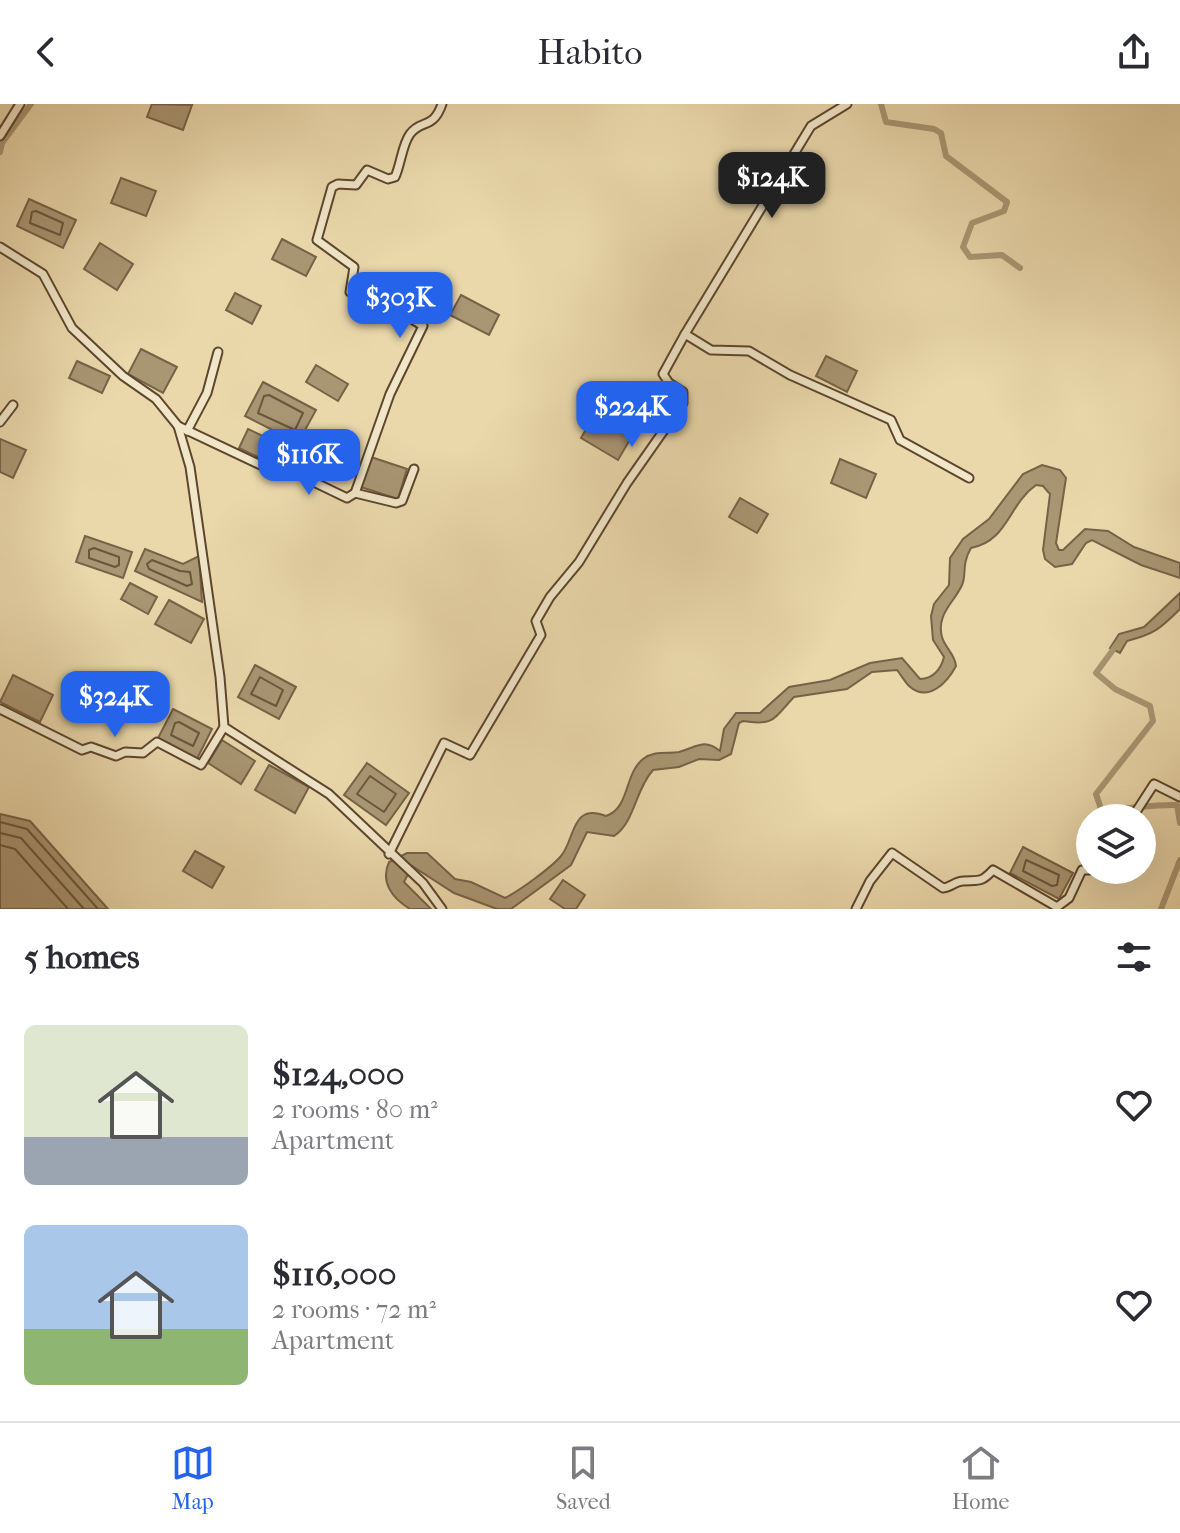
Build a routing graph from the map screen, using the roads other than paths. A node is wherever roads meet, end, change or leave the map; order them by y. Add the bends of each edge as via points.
1 (20, 104) edge
2 (442, 104) edge
3 (847, 104) edge
4 (0, 136) edge
5 (0, 247) edge
6 (685, 334) junction
7 (218, 352) dead end
8 (13, 405) dead end
9 (0, 422) edge
10 (178, 426) junction
11 (187, 431) junction
12 (414, 469) dead end
13 (969, 478) dead end
14 (355, 493) junction
15 (0, 709) edge
16 (224, 727) junction
17 (1180, 797) edge
18 (1140, 804) edge
19 (389, 854) junction
20 (1076, 883) edge
21 (442, 909) edge
22 (856, 909) edge

1 - 4 street
2 - 14 street via 433,121 408,137 395,177 367,170 356,185 332,187 317,240 354,267 350,292 423,326 390,394
3 - 6 street via 811,126
5 - 10 street via 43,274 72,328 156,399
6 - 13 street via 711,350 749,351 891,420 900,440
6 - 19 street via 663,374 683,392 683,403 579,562 550,597 536,621 541,635 470,755 444,743
7 - 11 street via 207,393
8 - 9 street
10 - 11 street
10 - 16 street via 190,467
11 - 14 street via 271,470 289,470 347,498
12 - 14 street via 402,501
15 - 16 street via 82,750 91,747 116,756 143,753 157,742 201,765
16 - 19 street via 329,794
17 - 18 street via 1156,784
19 - 21 street via 423,883
20 - 22 street via 1057,907 993,870 983,881 943,888 892,853

